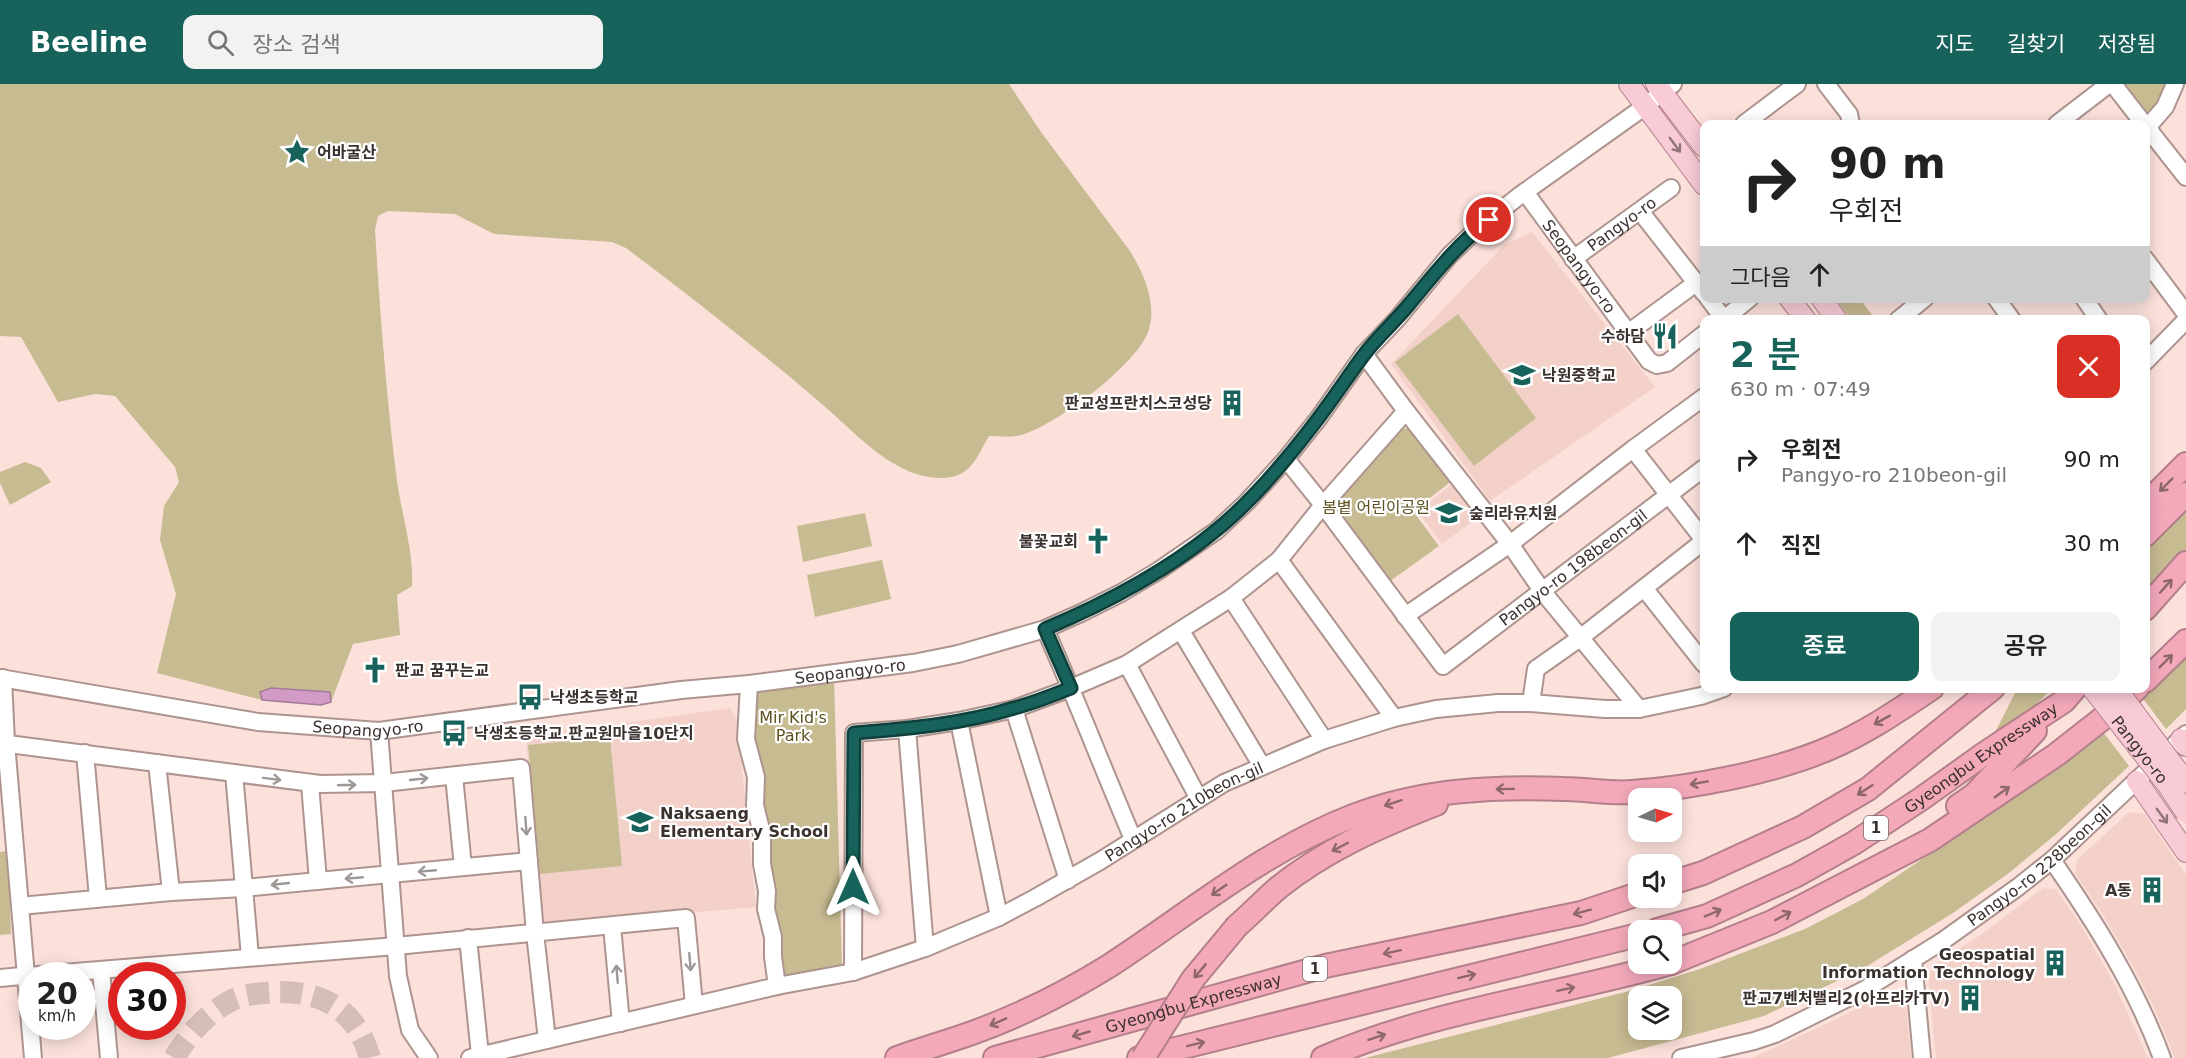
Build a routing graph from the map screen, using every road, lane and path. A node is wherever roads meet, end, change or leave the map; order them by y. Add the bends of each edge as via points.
1 (1629, 84) edge
2 (1797, 84) edge
3 (1826, 84) edge
4 (2111, 84) edge
5 (2175, 84) edge
6 (1664, 87) edge
7 (1646, 105) junction
8 (1749, 120) edge
9 (1850, 120) edge
10 (2062, 120) edge
11 (2139, 120) edge
12 (2150, 122) edge
13 (2150, 133) edge
14 (1700, 141) edge
15 (2186, 177) edge
16 (1700, 179) edge
17 (1671, 188) dead end
18 (1525, 192) junction
19 (1640, 211) junction
20 (1573, 259) junction
21 (2150, 266) edge
22 (1700, 288) edge
23 (1712, 303) edge
24 (1744, 303) edge
25 (1793, 303) edge
26 (2186, 314) edge
27 (1721, 315) edge
28 (1729, 315) edge
29 (1802, 315) edge
30 (2186, 320) edge
31 (1628, 333) junction
32 (1700, 337) edge
33 (1364, 354) junction
34 (2150, 357) edge
35 (1700, 400) edge
36 (1406, 411) junction
37 (1633, 449) junction
38 (1286, 459) junction
39 (2186, 464) edge
40 (1700, 471) edge
41 (2186, 494) edge
42 (1670, 495) junction
43 (2150, 500) edge
44 (1323, 505) junction
45 (2150, 530) edge
46 (1700, 536) edge
47 (1510, 544) junction
48 (1700, 544) edge
49 (1279, 560) junction
50 (2186, 563) edge
51 (1644, 588) junction
52 (1543, 592) junction
53 (1231, 598) junction
54 (2150, 603) edge
55 (1405, 616) junction
56 (1045, 629) junction
57 (1181, 631) junction
58 (1580, 638) junction
59 (2186, 641) edge
60 (1700, 659) edge
61 (1128, 664) junction
62 (2150, 676) edge
63 (1, 678) edge
64 (749, 684) junction
65 (1071, 688) junction
66 (1710, 693) edge
67 (1925, 693) edge
68 (1987, 693) edge
69 (2096, 693) edge
70 (2120, 693) edge
71 (2131, 693) edge
72 (2069, 695) edge
73 (1531, 703) junction
74 (1014, 709) junction
75 (1639, 709) junction
76 (1394, 718) junction
77 (959, 721) junction
78 (907, 729) junction
79 (379, 731) junction
80 (1324, 740) junction
81 (2184, 740) edge
82 (3, 743) edge
83 (85, 753) junction
84 (157, 763) junction
85 (1262, 766) junction
86 (234, 773) junction
87 (454, 776) junction
88 (2137, 781) junction
89 (2186, 782) edge
90 (384, 783) junction
91 (310, 784) junction
92 (1471, 789) junction
93 (1199, 799) junction
94 (2186, 813) edge
95 (1133, 839) junction
96 (2186, 852) edge
97 (2052, 860) junction
98 (529, 861) junction
99 (463, 867) junction
100 (391, 874) junction
101 (1068, 880) junction
102 (1682, 880) edge
103 (318, 881) junction
104 (1843, 885) junction
105 (243, 888) junction
106 (171, 892) junction
107 (1628, 897) edge
108 (98, 898) junction
109 (20, 906) junction
110 (999, 917) junction
111 (1682, 923) edge
112 (612, 926) junction
113 (535, 933) junction
114 (1628, 937) edge
115 (468, 938) junction
116 (396, 946) junction
117 (925, 948) junction
118 (250, 957) junction
119 (1913, 958) junction
120 (1682, 960) edge
121 (30, 962) edge
122 (96, 970) edge
123 (101, 970) junction
124 (853, 972) junction
125 (1631, 974) edge
126 (18, 976) edge
127 (0, 978) edge
128 (777, 986) junction
129 (694, 1005) junction
130 (621, 1023) junction
131 (33, 1040) edge
132 (547, 1040) junction
133 (1724, 1053) edge
134 (475, 1057) edge
135 (33, 1058) edge
136 (109, 1058) edge
137 (429, 1058) edge
138 (897, 1058) edge
139 (995, 1058) edge
140 (1141, 1058) edge
141 (1323, 1058) edge
142 (1681, 1058) edge
143 (1922, 1058) edge
144 (2162, 1058) edge

1 - 7 main road
2 - 8 street
3 - 9 street
4 - 10 street
4 - 11 street
5 - 12 street via 2165,107
6 - 7 street, Seopangyo-ro
6 - 14 main road
7 -> 16 main road
7 - 18 street, Seopangyo-ro
13 - 15 street
17 - 19 street, Pangyo-ro
18 - 20 street, Seopangyo-ro
18 - 33 street, Seopangyo-ro via 1449,256
19 - 20 street, Pangyo-ro
19 - 22 street
20 - 31 street, Seopangyo-ro
21 - 26 street
22 - 31 street
23 - 27 street
24 - 28 street
25 - 29 main road
30 - 34 street
31 - 32 street, Seopangyo-ro via 1649,361 1658,365
33 - 36 street
33 - 38 street, Seopangyo-ro
35 - 37 street
36 - 44 street
36 - 47 street
37 - 42 street
37 - 47 street
38 - 44 street
38 - 56 street, Seopangyo-ro via 1247,502 1202,542 1121,592
39 -> 43 highway
40 - 42 street, Pangyo-ro 198beon-gil
41 - 45 highway
42 - 46 street
42 - 52 street, Pangyo-ro 198beon-gil
44 - 49 street
44 - 55 street
47 - 52 street
47 - 55 street
48 - 51 street
49 - 53 street
49 - 76 street
54 -> 50 highway
51 - 58 street
51 - 60 street
52 - 55 street, Pangyo-ro 198beon-gil via 1443,666
52 - 58 street
53 - 57 street
53 - 80 street
56 - 64 street, Seopangyo-ro via 958,654
56 - 65 street
57 - 61 street
57 - 85 street
58 - 73 street via 1536,669
58 - 75 street
62 -> 59 highway
61 - 65 street
61 - 93 street
63 - 79 street, Seopangyo-ro via 258,722
63 - 82 street
64 - 79 street, Seopangyo-ro
64 - 128 street via 746,739 756,777 755,805 762,834 766,909
65 - 74 street
65 - 95 street
66 - 75 street, Pangyo-ro 210beon-gil
67 -> 92 highway via 1889,717 1829,748 1762,770 1630,792
68 -> 102 highway, 1 via 1868,789 1803,827
69 - 94 main road, Pangyo-ro, bridge
70 - 89 main road, Pangyo-ro, bridge
104 -> 71 highway via 1930,840 1990,801
72 - 104 highway via 1974,795
111 -> 72 highway, Gyeongbu Expressway / 1 via 1707,916 1797,875 1854,843 1922,800
73 - 75 street, Pangyo-ro 210beon-gil
73 - 76 street, Pangyo-ro 210beon-gil via 1436,709
74 - 77 street
74 - 101 street
76 - 80 street, Pangyo-ro 210beon-gil
77 - 78 street
77 - 110 street
78 - 117 street
78 - 124 street via 854,733
79 - 90 street
80 - 85 street, Pangyo-ro 210beon-gil
81 - 88 street, Pangyo-ro 228beon-gil
82 - 83 street
82 - 109 street
83 - 84 street
83 - 108 street
84 - 86 street
84 - 106 street
85 - 93 street, Pangyo-ro 210beon-gil
86 -> 91 street
86 - 105 street
90 -> 87 street
87 -> 98 street via 521,768
87 - 99 street
88 -> 96 main road
88 - 97 street, Pangyo-ro 228beon-gil
91 -> 90 street
90 - 100 street
91 - 103 street
92 -> 138 highway via 1412,797 1299,840 1107,967 1047,1000 974,1033
92 -> 140 highway, bridge via 1377,828 1325,855 1278,888 1237,926 1194,979
93 - 95 street, Pangyo-ro 210beon-gil
95 - 101 street, Pangyo-ro 210beon-gil
97 - 119 street, Pangyo-ro 228beon-gil via 1974,919
97 - 144 street via 2107,943
98 - 99 street
98 - 113 street
99 -> 100 street
100 -> 103 street
100 - 116 street
101 - 110 street, Pangyo-ro 210beon-gil
103 -> 105 street
120 -> 104 highway via 1772,922
105 - 106 street
105 - 118 street
106 - 108 street
107 -> 139 highway, Gyeongbu Expressway / 1 via 1581,913 1325,966
108 - 109 street
109 - 121 street
110 - 117 street, Pangyo-ro 210beon-gil
112 - 113 street
112 -> 129 street via 686,918
130 -> 112 street
113 - 115 street
113 - 132 street
140 -> 114 highway
115 - 116 street
115 - 134 street
116 - 118 street
116 - 137 street via 405,1014
117 - 124 street, Pangyo-ro 210beon-gil
118 - 123 street
119 - 133 street, Pangyo-ro 228beon-gil via 1864,990 1775,1034
119 - 143 street
122 - 123 street
123 - 136 street
124 - 128 street, Pangyo-ro 210beon-gil
141 -> 125 highway via 1430,1021
126 - 127 street
128 - 129 street, Pangyo-ro 210beon-gil
129 - 130 street, Pangyo-ro 210beon-gil
130 - 132 street, Pangyo-ro 210beon-gil
131 - 135 street
132 - 134 street, Pangyo-ro 210beon-gil
133 - 142 street, Pangyo-ro 228beon-gil

